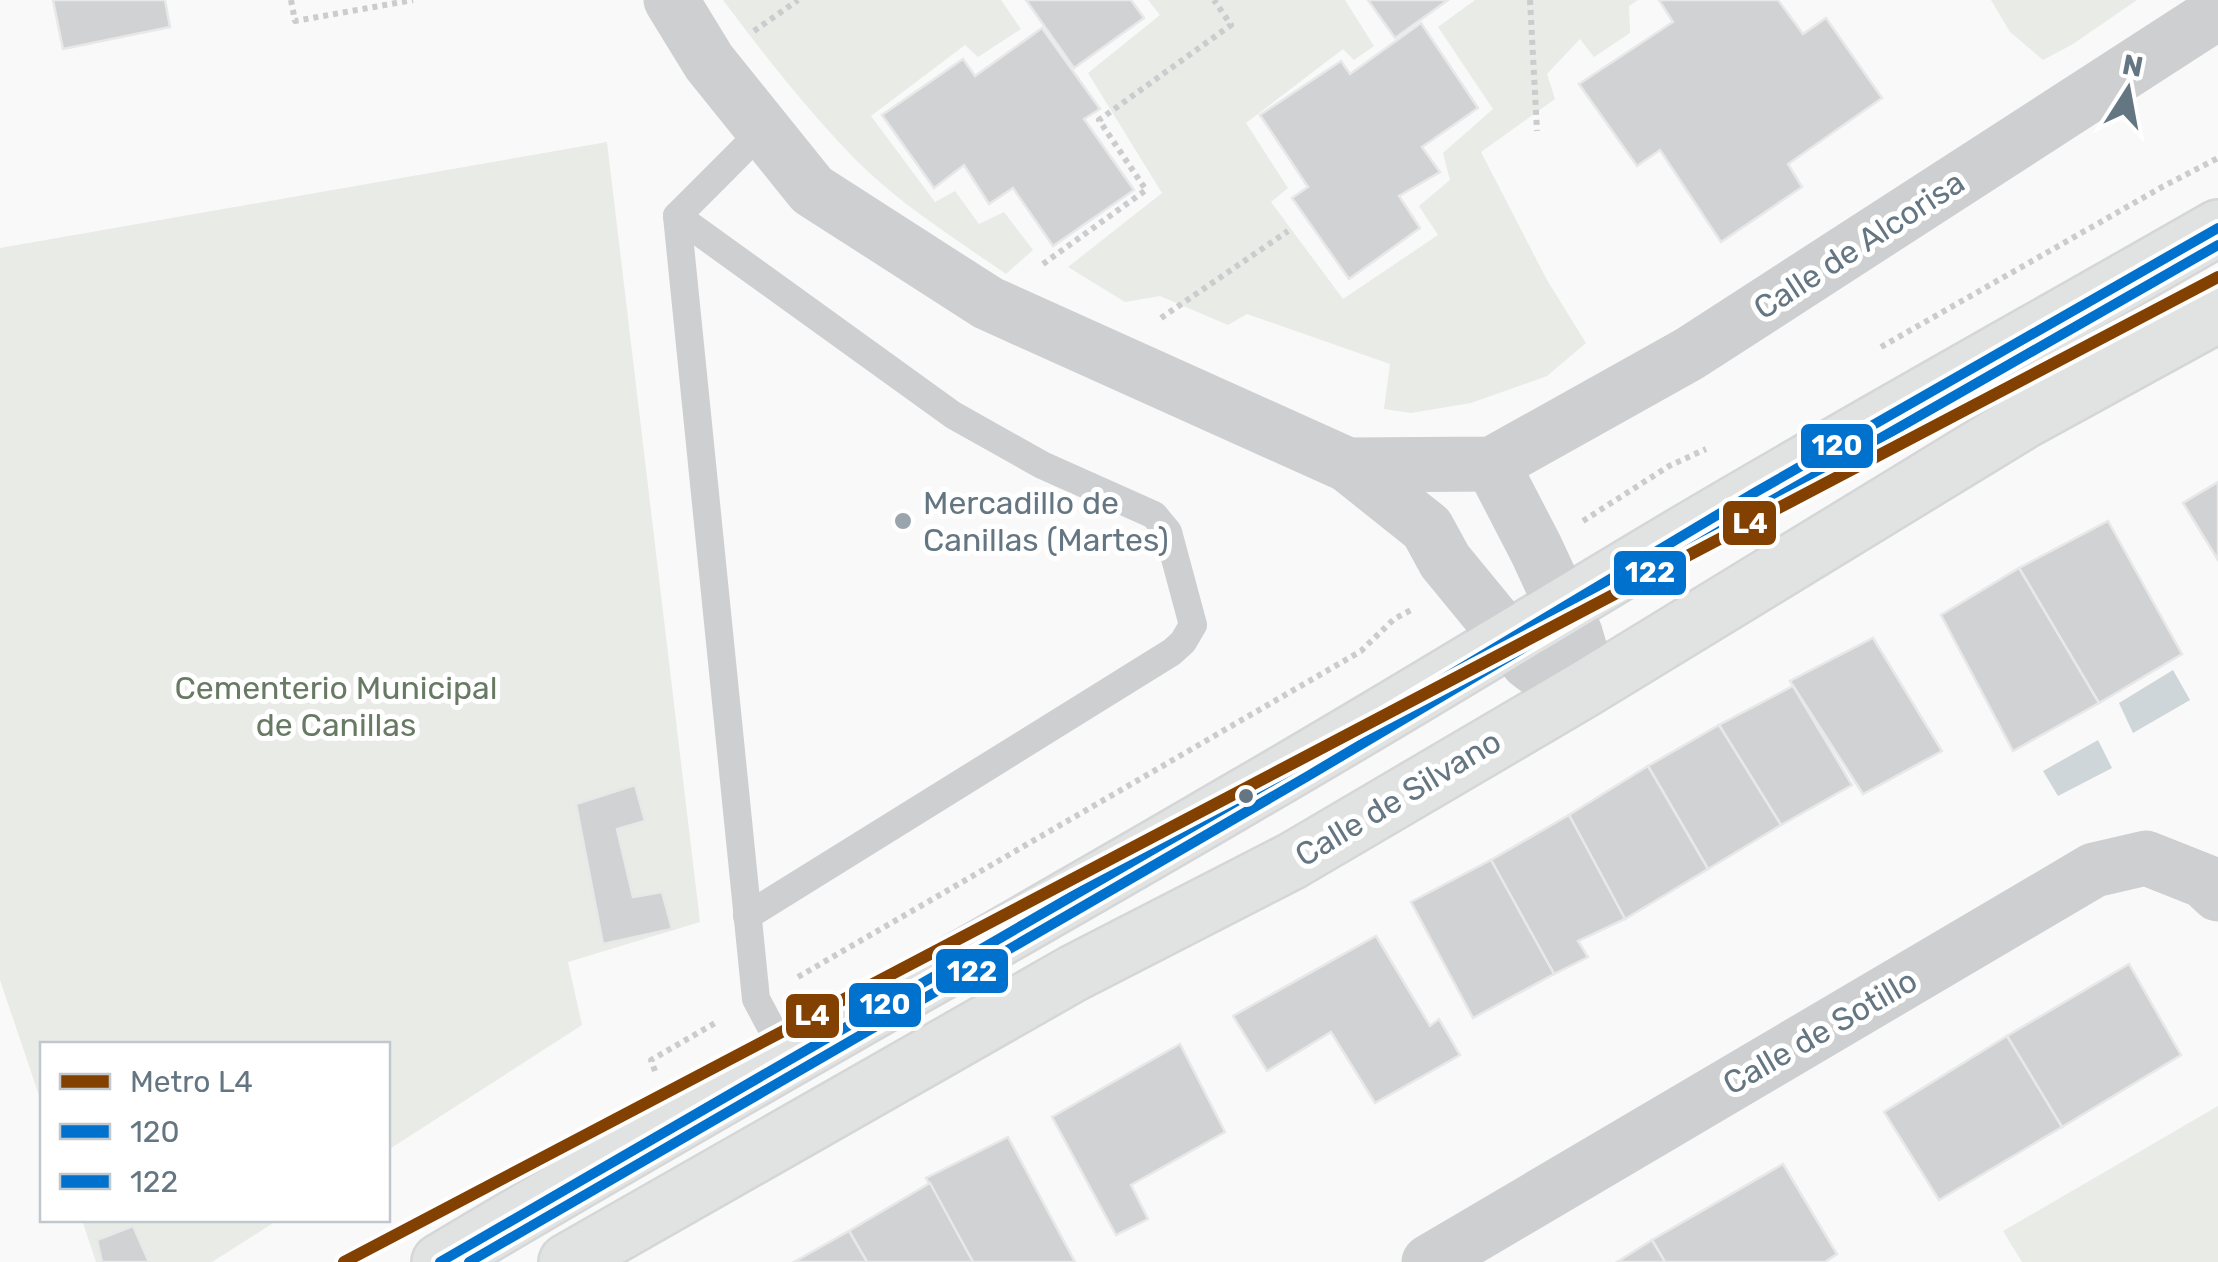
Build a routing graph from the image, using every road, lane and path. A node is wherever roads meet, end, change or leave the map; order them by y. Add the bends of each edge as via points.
1 (291, 0) edge
2 (413, 0) edge
3 (671, 0) edge
4 (1214, 0) edge
5 (1530, 0) edge
6 (2218, 12) edge
7 (764, 129) junction
8 (1537, 132) dead end
9 (677, 216) junction
10 (2218, 228) edge
11 (1288, 231) dead end
12 (988, 303) junction
13 (2218, 314) edge
14 (1104, 356) junction
15 (1492, 464) junction
16 (1348, 465) junction
17 (1563, 609) junction
18 (1511, 641) junction
19 (1583, 690) junction
20 (2218, 894) edge
21 (747, 916) junction
22 (788, 1061) junction
23 (440, 1262) edge
24 (568, 1262) edge
25 (1429, 1262) edge

1 - 2 path via 295,21
3 - 7 street, Calle de Alcorisa via 709,62
4 - 12 path via 1231,25 1099,120 1146,190
5 - 8 path
6 - 15 street, Calle de Alcorisa via 1689,354
7 - 9 lane
7 - 12 street, Calle de Alcorisa via 812,190
9 - 21 lane
9 - 21 lane via 953,415 1154,516 1168,532 1193,625 1172,652
10 - 17 street
11 - 14 path
12 - 14 street, Calle de Alcorisa
13 - 19 street, Calle de Silvano via 2024,421
14 - 16 street, Calle de Alcorisa
15 - 16 street, Calle de Alcorisa
15 - 17 street
16 - 18 street, Calle de Alcorisa via 1427,528 1444,561
17 - 18 street
17 - 19 street via 1584,664
18 - 19 street, Calle de Alcorisa via 1552,680
18 - 22 street
19 - 24 street, Calle de Silvano via 1292,861 1074,973
20 - 25 street, Calle de Sotillo via 2204,880 2146,858 2094,870
21 - 22 lane via 756,999
22 - 23 street

